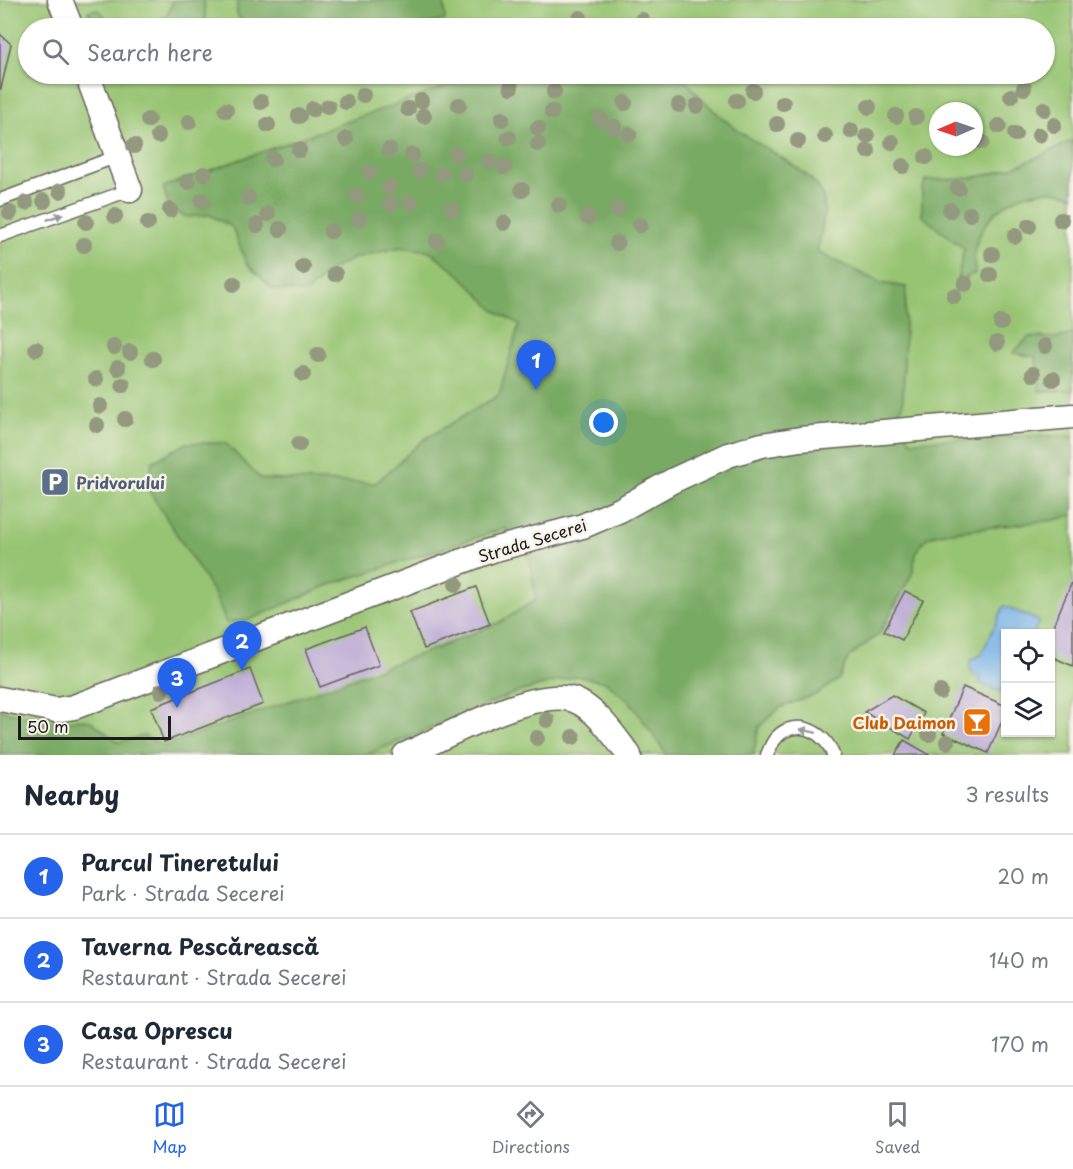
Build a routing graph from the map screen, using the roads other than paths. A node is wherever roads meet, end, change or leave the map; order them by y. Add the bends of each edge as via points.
1 (60, 0) edge
2 (67, 18) edge
3 (91, 84) edge
4 (118, 156) junction
5 (130, 190) joint
6 (0, 200) edge
7 (0, 236) edge
8 (1073, 416) edge
9 (0, 699) edge
10 (405, 755) edge
11 (629, 755) edge
12 (767, 755) edge
13 (833, 755) edge

1 - 2 street
3 - 4 street
4 - 5 street
4 - 6 lane
7 -> 5 lane
8 - 9 street, Strada Secerei via 762,445 728,455 583,526 492,550 74,707 56,710
10 - 11 street via 518,705 556,697 574,700 592,712
13 -> 12 lane via 828,742 804,728 788,730 774,740

